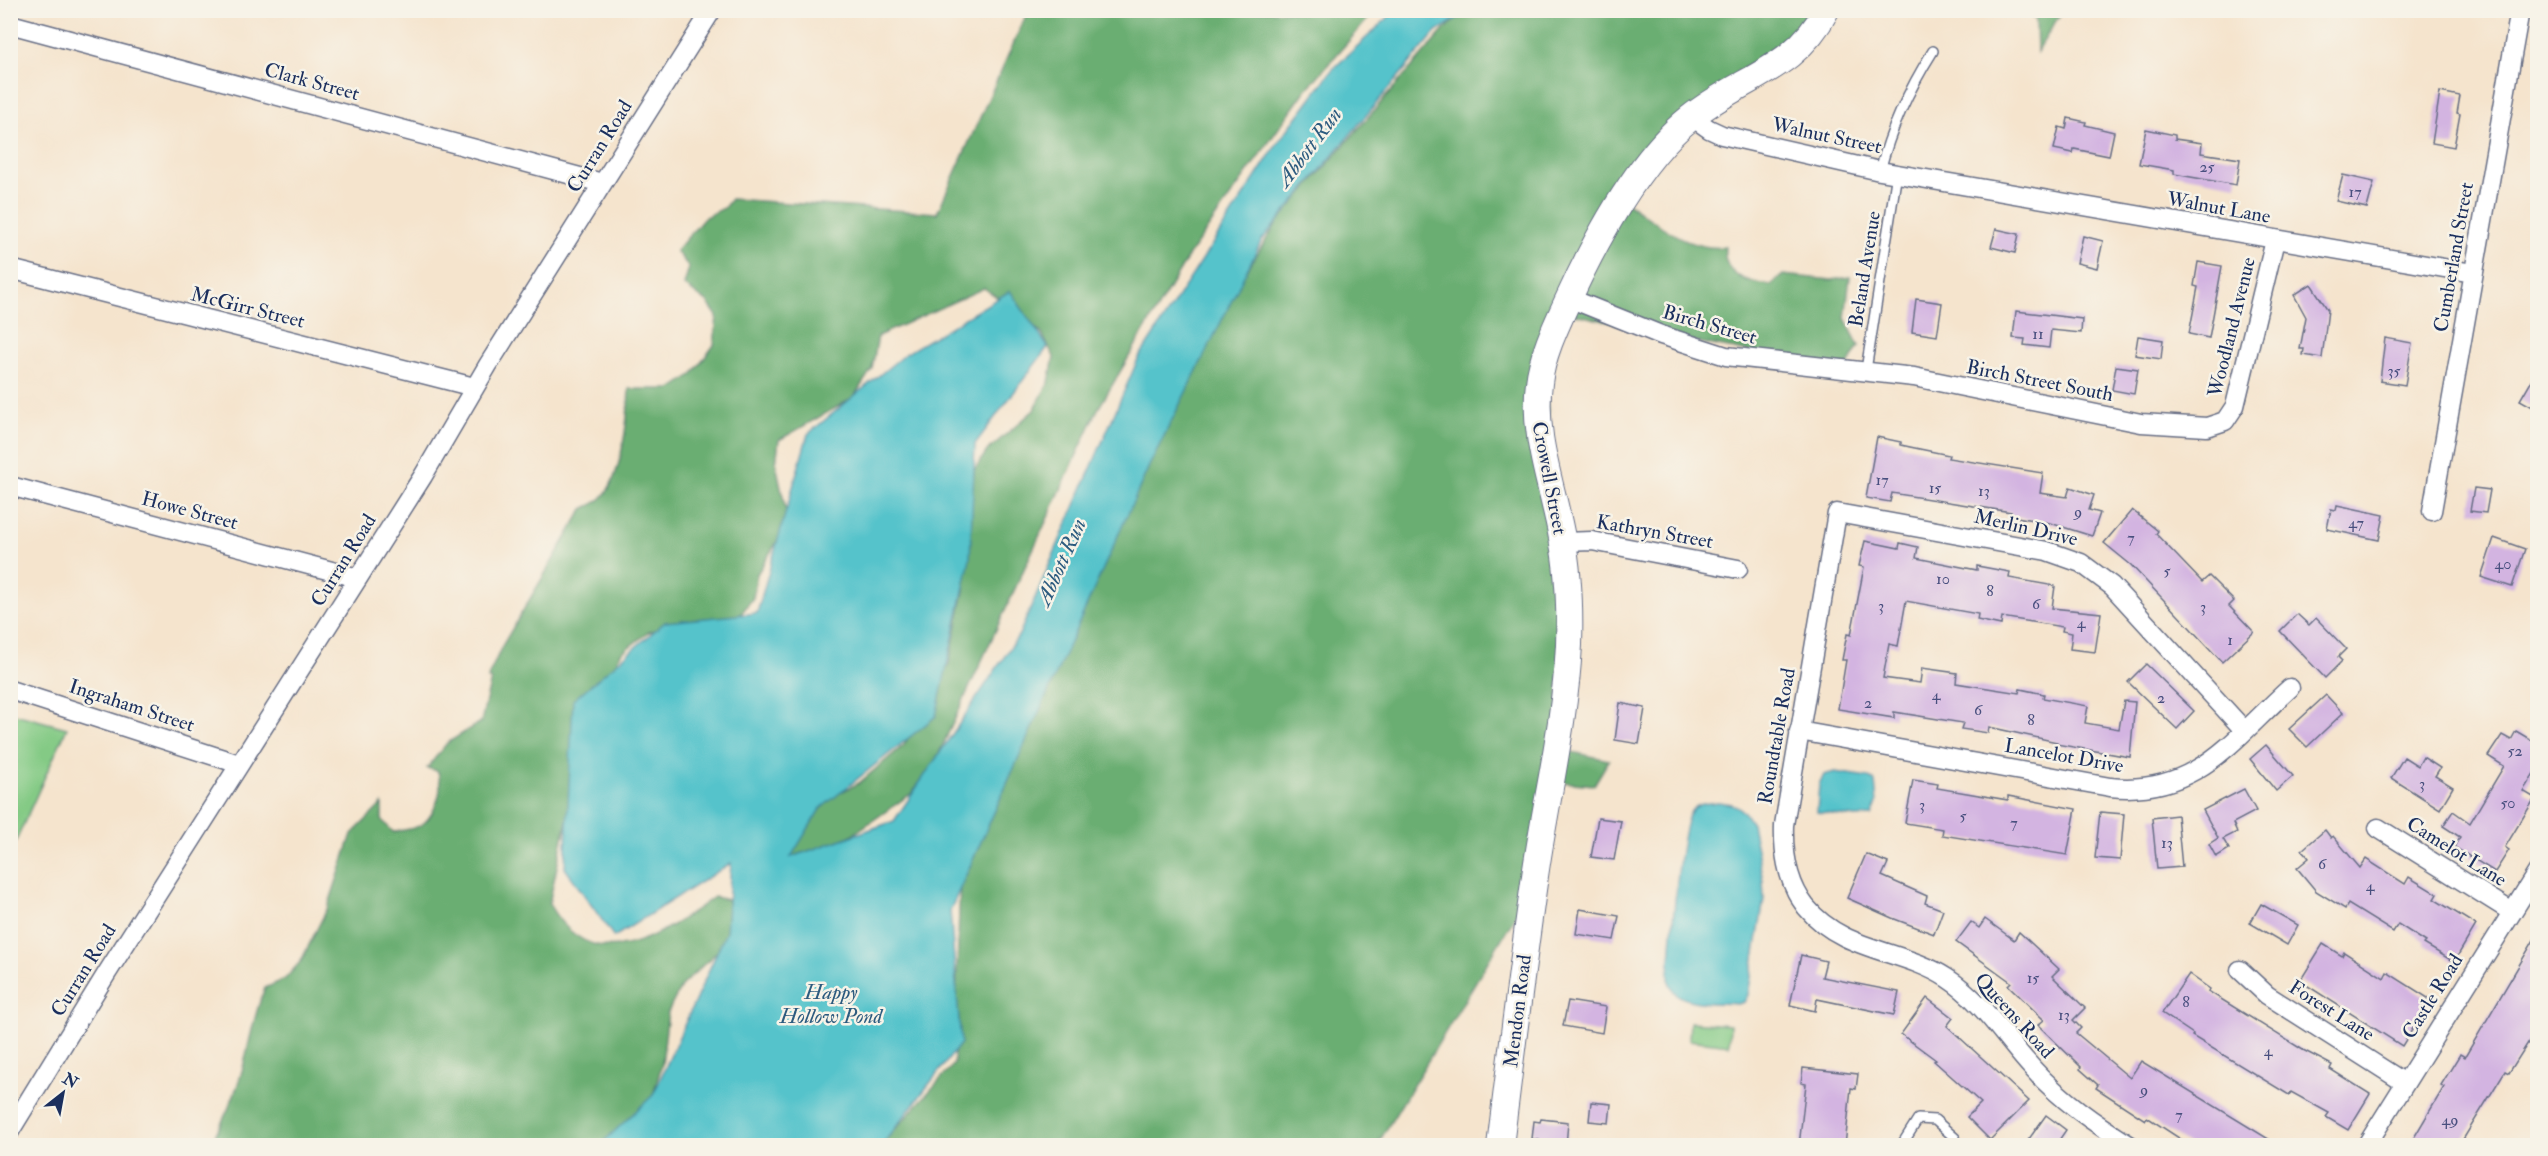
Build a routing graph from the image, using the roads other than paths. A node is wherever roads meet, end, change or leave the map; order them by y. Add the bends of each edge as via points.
1 (712, 10) edge
2 (1826, 10) edge
3 (2520, 10) edge
4 (10, 24) edge
5 (1933, 51) dead end
6 (1692, 117) junction
7 (1889, 172) junction
8 (602, 183) junction
9 (1958, 185) joint
10 (2275, 240) junction
11 (10, 269) edge
12 (2473, 273) junction
13 (1569, 298) junction
14 (1845, 369) joint
15 (1866, 370) junction
16 (474, 387) junction
17 (2225, 421) joint
18 (10, 486) edge
19 (2432, 510) dead end
20 (1837, 513) joint
21 (1563, 542) junction
22 (1738, 569) dead end
23 (358, 578) junction
24 (2290, 688) dead end
25 (10, 690) edge
26 (2244, 730) junction
27 (1799, 731) junction
28 (239, 764) junction
29 (2378, 828) dead end
30 (2538, 871) edge
31 (1535, 876) joint
32 (2512, 912) junction
33 (1851, 941) joint
34 (2240, 970) dead end
35 (2405, 1083) junction
36 (18, 1103) edge
37 (10, 1131) edge
38 (1500, 1146) edge
39 (1901, 1146) edge
40 (1959, 1146) edge
41 (2131, 1146) edge
42 (2366, 1146) edge

1 - 8 street, Curran Road
2 - 6 street, Crowell Street via 1806,43 1790,57 1730,90
3 - 12 street, Cumberland Street
4 - 8 street, Clark Street
5 - 7 lane, Beland Avenue via 1895,122
6 - 7 street, Walnut Street via 1722,135
6 - 13 street, Crowell Street via 1672,133 1641,172
7 - 9 street, Walnut Street
7 - 15 lane, Beland Avenue
8 - 16 street, Curran Road
9 - 10 street, Walnut Lane
10 - 12 street, Walnut Lane
10 - 17 street, Woodland Avenue via 2235,406
11 - 16 street, McGirr Street
12 - 19 street, Cumberland Street
13 - 14 street, Birch Street via 1726,356
13 - 21 street, Crowell Street via 1545,357 1537,405
14 - 15 street, Birch Street South
15 - 17 street, Birch Street South via 2141,423 2207,427
16 - 23 street, Curran Road
18 - 23 street, Howe Street
20 - 26 street, Merlin Drive via 2047,551 2081,563 2112,586
20 - 27 street, Roundtable Road
21 - 22 street, Kathryn Street via 1592,541
21 - 31 street, Crowell Street via 1568,604 1567,671
23 - 28 street, Curran Road
24 - 26 street, Lancelot Drive
25 - 28 street, Ingraham Street
26 - 27 street, Lancelot Drive via 2190,775 2143,789 2110,787
27 - 33 street, Roundtable Road via 1784,825 1786,861 1798,895 1807,907
28 - 36 street, Curran Road
29 - 32 street, Camelot Lane
30 - 32 street, Castle Road
31 - 38 street, Mendon Road
32 - 35 street, Castle Road
33 - 41 street, Queens Road via 1931,969 1961,987 2054,1090
34 - 35 street, Forest Lane via 2267,995
35 - 42 street, Castle Road
36 - 37 street, Curran Road
39 - 40 lane via 1918,1119 1935,1120

